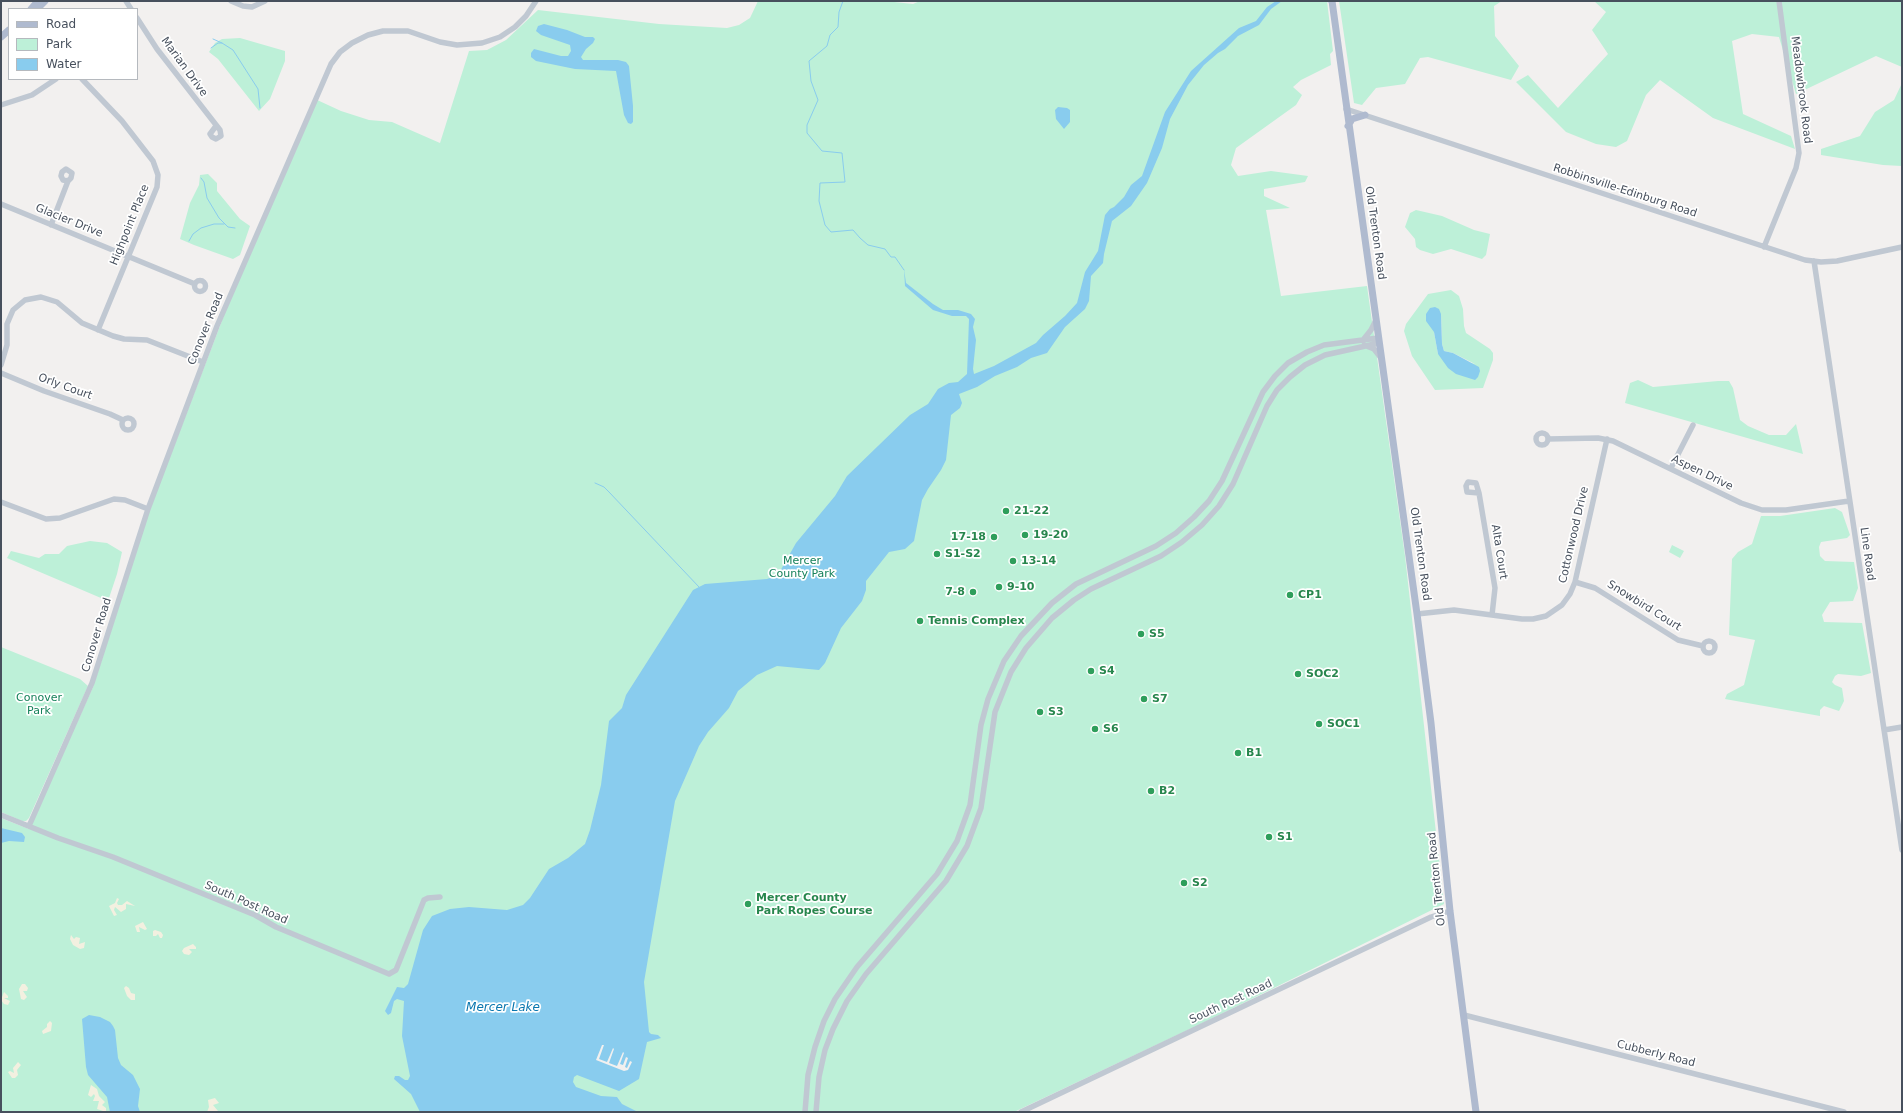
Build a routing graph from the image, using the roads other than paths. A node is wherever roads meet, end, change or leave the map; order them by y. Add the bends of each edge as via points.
1 (231, 1) edge
2 (265, 1) edge
3 (536, 1) edge
4 (1779, 1) edge
5 (1332, 3) edge
6 (138, 19) edge
7 (54, 80) edge
8 (83, 80) edge
9 (1, 105) edge
10 (1346, 109) junction
11 (1365, 115) junction
12 (216, 126) dead end
13 (1348, 126) junction
14 (68, 181) dead end
15 (1, 204) edge
16 (51, 225) junction
17 (1764, 246) junction
18 (1902, 247) edge
19 (128, 256) junction
20 (1814, 261) junction
21 (195, 284) dead end
22 (1376, 320) junction
23 (98, 330) junction
24 (1379, 340) junction
25 (1364, 342) junction
26 (1381, 358) junction
27 (203, 362) junction
28 (1, 365) edge
29 (1, 373) edge
30 (1252, 414) junction
31 (1262, 418) junction
32 (123, 420) dead end
33 (1693, 424) dead end
34 (1548, 439) dead end
35 (1607, 439) junction
36 (1671, 468) junction
37 (1479, 493) dead end
38 (1849, 501) junction
39 (1, 502) edge
40 (148, 509) junction
41 (1575, 582) junction
42 (1417, 614) junction
43 (1492, 615) junction
44 (1703, 646) dead end
45 (1902, 728) edge
46 (1884, 730) junction
47 (977, 756) junction
48 (988, 757) junction
49 (1, 815) edge
50 (29, 826) junction
51 (1901, 830) edge
52 (1902, 850) edge
53 (440, 896) dead end
54 (916, 899) junction
55 (925, 906) junction
56 (1450, 910) junction
57 (1464, 1015) junction
58 (805, 1112) edge
59 (816, 1112) edge
60 (1021, 1112) edge
61 (1476, 1112) edge
62 (1844, 1112) edge

1 - 2 street via 252,7
3 - 27 street, Conover Road via 515,27 500,37 482,43 457,45 416,33 392,30 358,40 345,47 335,57 309,110
4 - 17 street, Meadowbrook Road via 1798,153 1793,175
5 - 10 main road, Old Trenton Road
6 - 12 street, Marian Drive
7 - 9 street via 32,95
8 - 19 street, Highpoint Place via 122,121 157,170 157,186
10 - 11 street, Robbinsville-Edinburg Road
10 - 13 main road, Old Trenton Road
11 - 13 main road via 1352,119
11 - 17 street, Robbinsville-Edinburg Road
13 - 22 main road, Old Trenton Road
14 - 16 street
15 - 16 street, Glacier Drive
16 - 19 street, Glacier Drive
17 - 20 street, Robbinsville-Edinburg Road
18 - 20 street, Robbinsville-Edinburg Road via 1837,261
19 - 21 street, Glacier Drive
19 - 23 street, Highpoint Place
20 - 38 street, Line Road
22 - 24 main road, Old Trenton Road
22 - 25 street
23 - 27 street via 118,338 147,340
23 - 28 street via 76,319 52,300 30,298 20,303 10,315 6,351
24 - 25 street
24 - 26 main road, Old Trenton Road
25 - 26 street
25 - 30 street via 1324,345 1297,357 1281,369 1269,383
25 - 31 street via 1329,353 1290,376 1278,390
26 - 42 main road, Old Trenton Road
27 - 40 street, Conover Road
29 - 32 street, Orly Court
30 - 31 street
30 - 47 street via 1222,481 1209,501 1194,517 1156,546 1085,579 1070,589 1041,613 1021,636 1004,661 988,699
31 - 48 street via 1233,484 1219,506 1202,525 1166,552 1090,589 1052,618 1032,639 1011,672 1000,698 992,726
33 - 36 street
34 - 35 street, Aspen Drive
35 - 36 street, Aspen Drive
35 - 41 street, Cottonwood Drive
36 - 38 street, Aspen Drive via 1741,503 1762,510 1786,510
37 - 43 street, Alta Court via 1494,588
38 - 46 street, Line Road
39 - 40 street via 46,520 60,518 114,499 125,500
40 - 50 street, Conover Road via 91,686
41 - 43 street, Cottonwood Drive via 1567,600 1546,616 1526,620
41 - 44 street, Snowbird Court via 1595,588 1678,640
42 - 43 street, Cottonwood Drive via 1446,610
42 - 56 main road, Old Trenton Road
45 - 46 street
46 - 51 street, Line Road
47 - 48 street
47 - 54 street via 970,805 960,835 945,864
48 - 55 street via 981,808 973,834 954,870
49 - 50 street, South Post Road
50 - 53 street, South Post Road via 255,915 276,927 389,974 396,970 424,900
51 - 52 street, Line Road
54 - 55 street
54 - 58 street via 853,972 830,1010 818,1036 811,1063
55 - 59 street via 862,979 840,1015 822,1061
56 - 57 main road, Old Trenton Road
56 - 60 street, South Post Road
57 - 61 main road, Old Trenton Road
57 - 62 street, Cubberly Road

